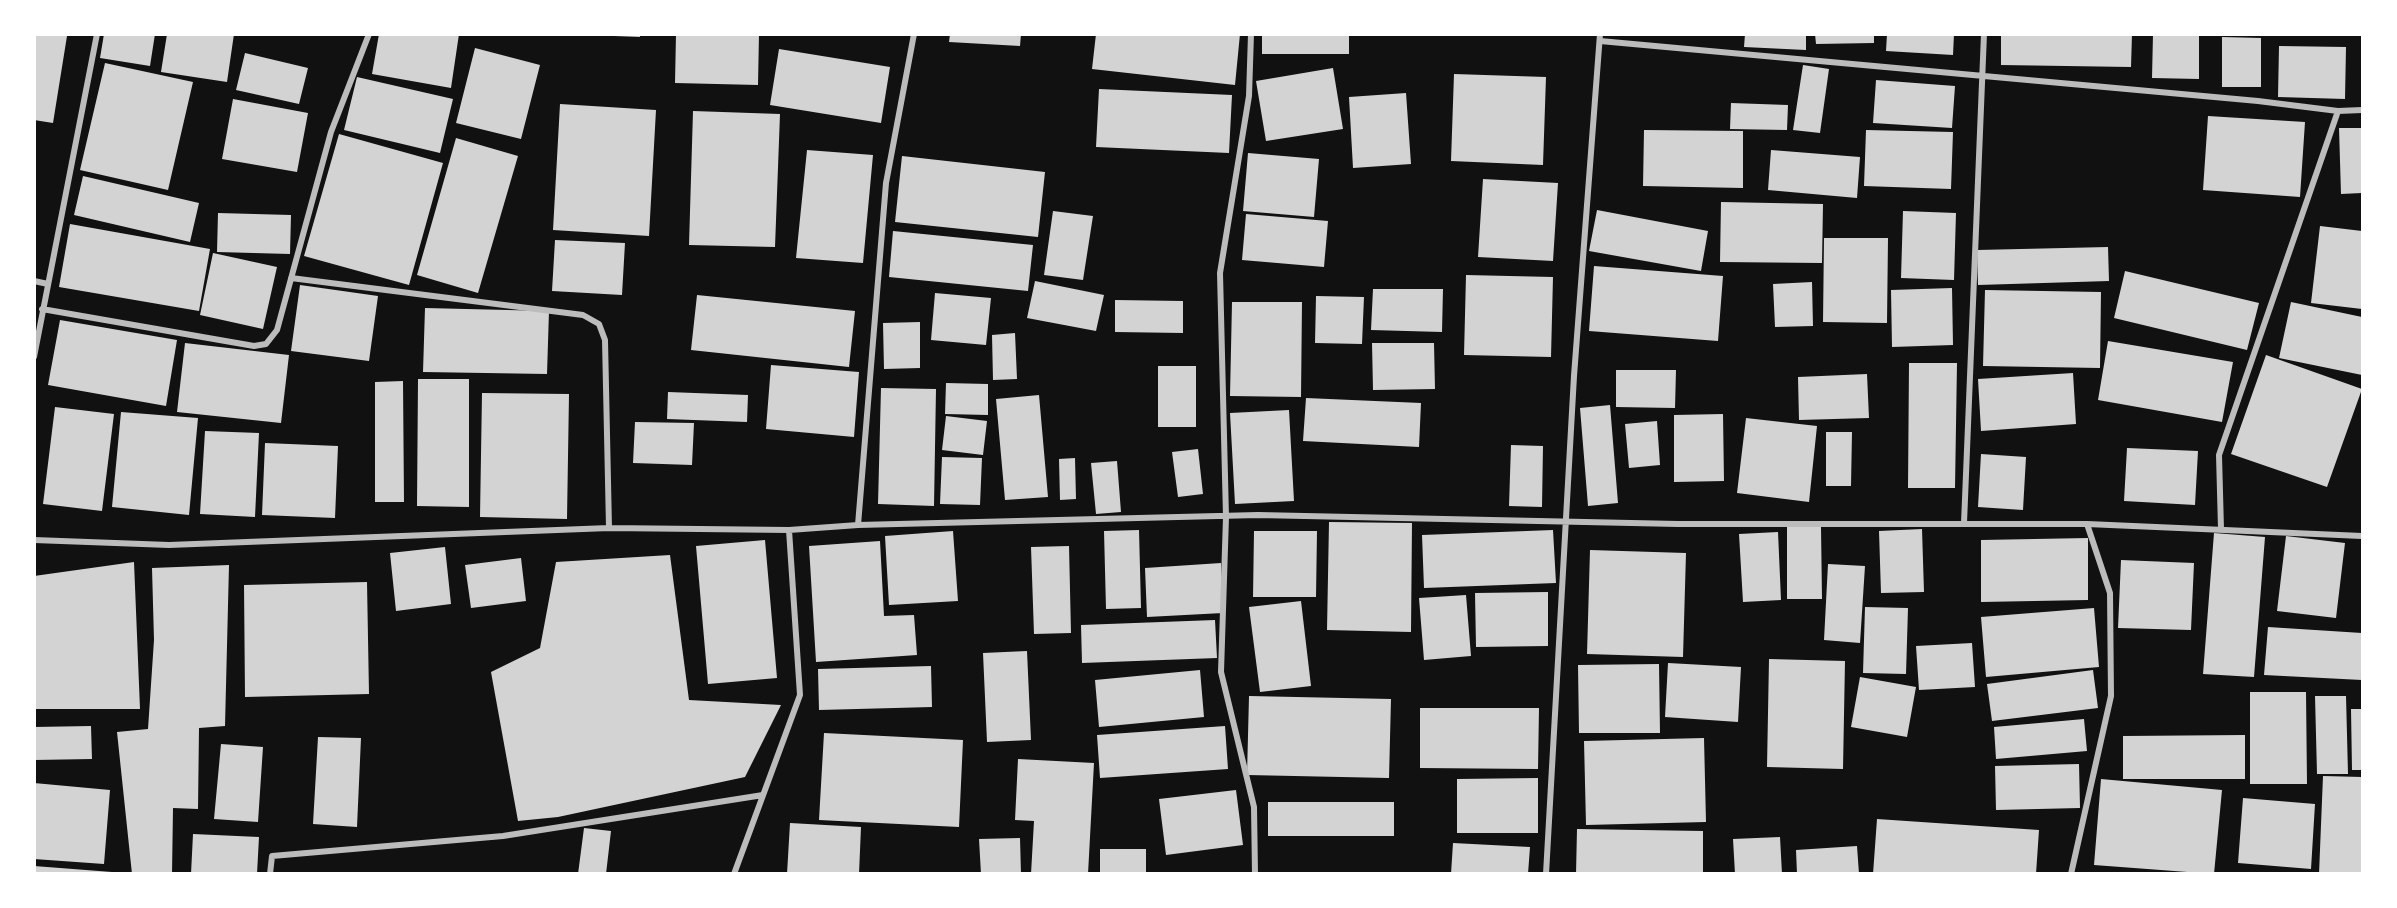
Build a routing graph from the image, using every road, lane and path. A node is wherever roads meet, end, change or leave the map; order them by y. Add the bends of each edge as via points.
1 (97, 34) edge
2 (369, 34) edge
3 (914, 34) edge
4 (1251, 34) edge
5 (1984, 34) edge
6 (1600, 38) edge
7 (1984, 77) junction
8 (2362, 110) edge
9 (2338, 111) junction
10 (291, 278) junction
11 (34, 281) edge
12 (48, 284) junction
13 (42, 309) junction
14 (34, 357) edge
15 (1226, 517) junction
16 (1565, 522) junction
17 (1964, 523) junction
18 (2086, 524) junction
19 (858, 525) junction
20 (609, 528) junction
21 (2221, 529) junction
22 (789, 530) junction
23 (2362, 536) edge
24 (34, 540) edge
25 (763, 795) junction
26 (270, 873) edge
27 (734, 873) edge
28 (1255, 873) edge
29 (1546, 873) edge
30 (2071, 873) edge

1 - 12 street
2 - 10 street via 331,132
3 - 19 street via 886,183
4 - 15 street via 1249,96 1220,273
5 - 7 street
6 - 7 street
6 - 16 street
7 - 9 street via 2258,100
7 - 17 street
8 - 9 street
9 - 21 street via 2219,455
10 - 13 street via 277,330 266,344 254,346
10 - 20 street via 583,315 599,324 605,340
11 - 12 street
12 - 13 street
13 - 14 street
15 - 16 street
15 - 19 street
15 - 28 street via 1221,672 1254,807
16 - 17 street
16 - 29 street
17 - 18 street
18 - 21 street
18 - 30 street via 2110,593 2111,696
19 - 22 street
20 - 22 street
20 - 24 street via 170,545
21 - 23 street
22 - 25 street via 800,695
25 - 26 street via 503,836 272,856
25 - 27 street

